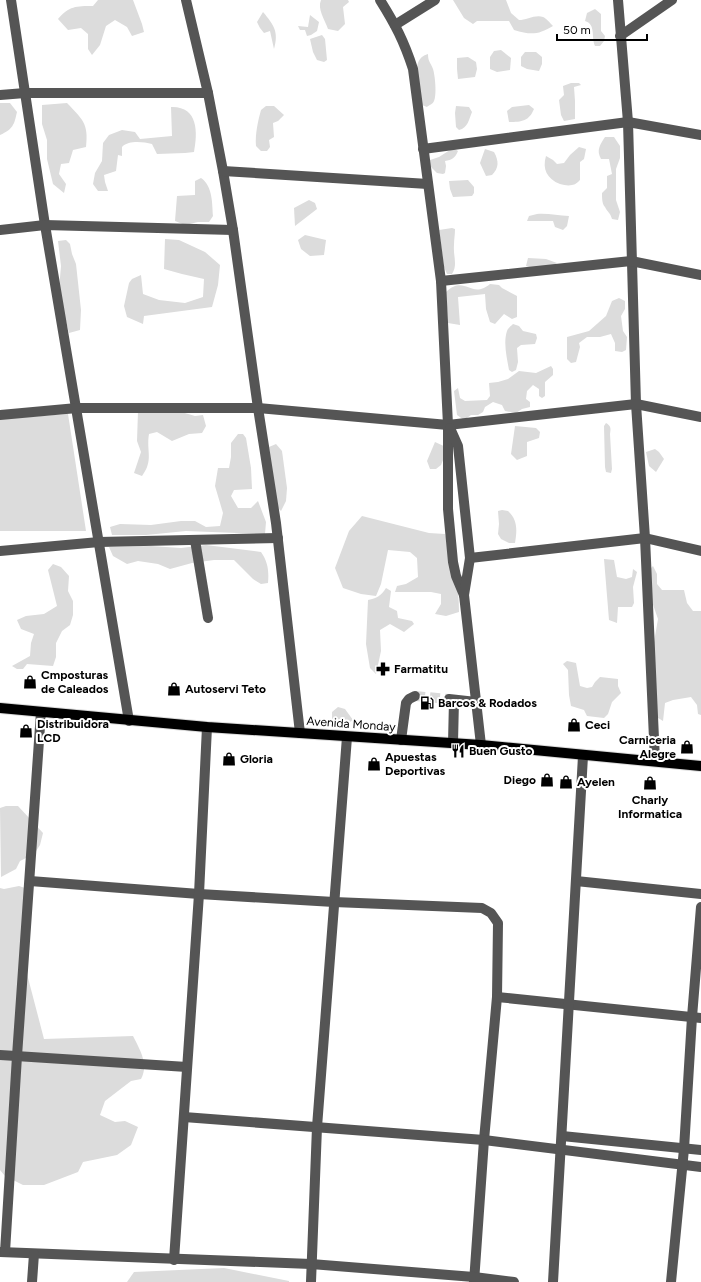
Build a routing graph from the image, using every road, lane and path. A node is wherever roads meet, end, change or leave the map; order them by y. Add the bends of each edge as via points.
1 (11, 0) edge
2 (186, 0) edge
3 (380, 0) edge
4 (435, 0) edge
5 (618, 0) edge
6 (672, 0) edge
7 (396, 25) junction
8 (620, 36) junction
9 (25, 93) junction
10 (208, 93) junction
11 (0, 95) edge
12 (628, 122) junction
13 (701, 135) edge
14 (423, 149) junction
15 (223, 171) junction
16 (428, 184) junction
17 (45, 225) junction
18 (0, 230) edge
19 (233, 230) junction
20 (631, 261) junction
21 (701, 275) edge
22 (441, 281) junction
23 (636, 404) junction
24 (77, 408) junction
25 (258, 408) junction
26 (0, 415) edge
27 (701, 417) edge
28 (448, 425) junction
29 (278, 538) junction
30 (645, 538) junction
31 (195, 540) junction
32 (99, 542) junction
33 (701, 551) edge
34 (0, 552) edge
35 (470, 558) junction
36 (464, 595) junction
37 (208, 618) dead end
38 (415, 696) dead end
39 (476, 702) junction
40 (0, 708) edge
41 (42, 712) junction
42 (129, 720) junction
43 (207, 727) junction
44 (300, 734) junction
45 (347, 737) junction
46 (401, 740) junction
47 (453, 743) junction
48 (481, 745) junction
49 (583, 756) junction
50 (655, 762) junction
51 (701, 766) edge
52 (30, 881) junction
53 (576, 881) junction
54 (199, 894) junction
55 (701, 894) edge
56 (334, 902) junction
57 (701, 907) edge
58 (497, 996) junction
59 (569, 1004) junction
60 (697, 1018) edge
61 (0, 1055) edge
62 (17, 1056) junction
63 (188, 1067) junction
64 (184, 1117) junction
65 (317, 1127) junction
66 (562, 1136) junction
67 (484, 1140) junction
68 (684, 1149) junction
69 (561, 1150) junction
70 (701, 1150) edge
71 (682, 1165) junction
72 (701, 1167) edge
73 (3, 1252) edge
74 (34, 1254) junction
75 (174, 1260) junction
76 (312, 1264) junction
77 (474, 1280) edge
78 (32, 1282) edge
79 (310, 1282) edge
80 (514, 1282) edge
81 (554, 1282) edge
82 (671, 1282) edge

1 - 9 street
2 - 10 street
3 - 7 street
4 - 7 street
5 - 8 street
6 - 8 street
7 - 14 street via 413,69
8 - 12 street
9 - 10 street
9 - 11 street
9 - 17 street
10 - 15 street
12 - 13 street
12 - 14 street
12 - 20 street
14 - 16 street
15 - 16 street
15 - 19 street
16 - 22 street
17 - 18 street
17 - 19 street
17 - 24 street
19 - 25 street
20 - 21 street
20 - 22 street
20 - 23 street
22 - 28 street
23 - 27 street
23 - 28 street
23 - 30 street
24 - 25 street
24 - 26 street
24 - 32 street
25 - 28 street
25 - 29 street
28 - 35 street via 458,446
28 - 36 street via 448,509 453,562
29 - 31 street
29 - 44 street
30 - 33 street
30 - 35 street
30 - 50 street
31 - 32 street
31 - 37 street
32 - 34 street
32 - 42 street
35 - 36 street
36 - 39 street
38 - 46 street via 406,703
39 - 47 street via 452,699
39 - 48 street
40 - 41 main road, Avenida Monday
41 - 42 main road, Avenida Monday
41 - 52 street
42 - 43 main road, Avenida Monday
43 - 44 main road, Avenida Monday
43 - 54 street
44 - 45 main road, Avenida Monday
45 - 46 main road, Avenida Monday
45 - 56 street
46 - 47 main road, Avenida Monday
47 - 48 main road, Avenida Monday
48 - 49 main road, Avenida Monday
49 - 50 main road, Avenida Monday
49 - 53 street
50 - 51 main road, Avenida Monday
52 - 54 street
52 - 62 street
53 - 55 street
53 - 59 street
54 - 56 street
54 - 63 street
56 - 58 street via 482,908 491,913 498,923
56 - 65 street
57 - 60 street
58 - 59 street
58 - 67 street
59 - 60 street
59 - 66 street
60 - 68 street
61 - 62 street
62 - 63 street
62 - 73 street
63 - 64 street
64 - 65 street
64 - 75 street
65 - 67 street
65 - 76 street
66 - 68 street
66 - 69 street
67 - 69 street
67 - 77 street
68 - 70 street
68 - 71 street
69 - 71 street
69 - 81 street
71 - 72 street
71 - 82 street
73 - 74 street
74 - 75 street
74 - 78 street
75 - 76 street
76 - 77 street
76 - 79 street
77 - 80 street

